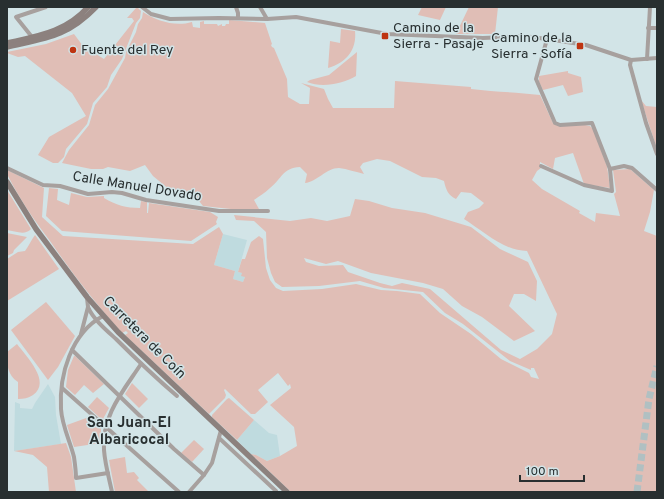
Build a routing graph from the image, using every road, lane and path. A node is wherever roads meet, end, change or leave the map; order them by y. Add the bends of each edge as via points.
1 (46, 7) edge
2 (88, 7) edge
3 (96, 7) edge
4 (142, 7) edge
5 (236, 7) edge
6 (260, 7) edge
7 (650, 7) edge
8 (238, 18) junction
9 (267, 19) junction
10 (648, 28) junction
11 (657, 28) edge
12 (32, 37) junction
13 (547, 39) junction
14 (7, 43) edge
15 (7, 47) edge
16 (657, 58) edge
17 (647, 59) junction
18 (631, 60) junction
19 (657, 154) edge
20 (541, 166) dead end
21 (7, 168) edge
22 (610, 169) junction
23 (7, 182) edge
24 (657, 190) edge
25 (268, 211) dead end
26 (87, 297) junction
27 (88, 306) junction
28 (103, 316) junction
29 (97, 320) junction
30 (80, 336) junction
31 (72, 350) junction
32 (141, 364) junction
33 (62, 388) junction
34 (120, 396) junction
35 (177, 396) dead end
36 (106, 428) junction
37 (221, 430) junction
38 (219, 438) junction
39 (108, 473) junction
40 (204, 475) junction
41 (276, 491) edge
42 (112, 492) edge
43 (179, 492) edge
44 (189, 492) edge
45 (288, 492) edge

1 - 12 street via 16,17
2 - 12 street via 75,20 63,27
3 - 15 street via 63,33
4 - 8 street via 151,14 170,20
5 - 8 street
6 - 9 street
7 - 10 street
8 - 9 street
9 - 13 street via 296,17 385,34 483,38 523,36
10 - 11 street
10 - 17 street
12 - 14 street
13 - 18 street via 586,45
13 - 22 street via 536,79 555,123 560,125 592,122
16 - 17 street
17 - 18 street
18 - 19 street via 630,65
20 - 22 street via 584,185 612,191
21 - 25 street, Calle Manuel Dovado via 43,185 60,186 88,194 122,193 146,200 219,211
22 - 24 street via 624,166 632,168
23 - 26 street, Carretera de Coín via 30,221
26 - 27 street
26 - 28 street, Carretera de Coín
27 - 29 street, Carretera de Coín
27 - 30 street
28 - 29 street
28 - 37 street, Carretera de Coín
29 - 30 street
29 - 32 street, Carretera de Coín
30 - 31 street
31 - 33 street
31 - 34 street
32 - 34 street
32 - 35 street, Carretera de Coín
33 - 36 street
33 - 39 street via 61,410 74,458 76,478
34 - 36 street via 111,410
34 - 40 street
36 - 39 street via 104,448
36 - 43 street
37 - 38 street
37 - 45 street, Carretera de Coín
38 - 40 street via 212,463
38 - 41 street
39 - 42 street
40 - 44 street

